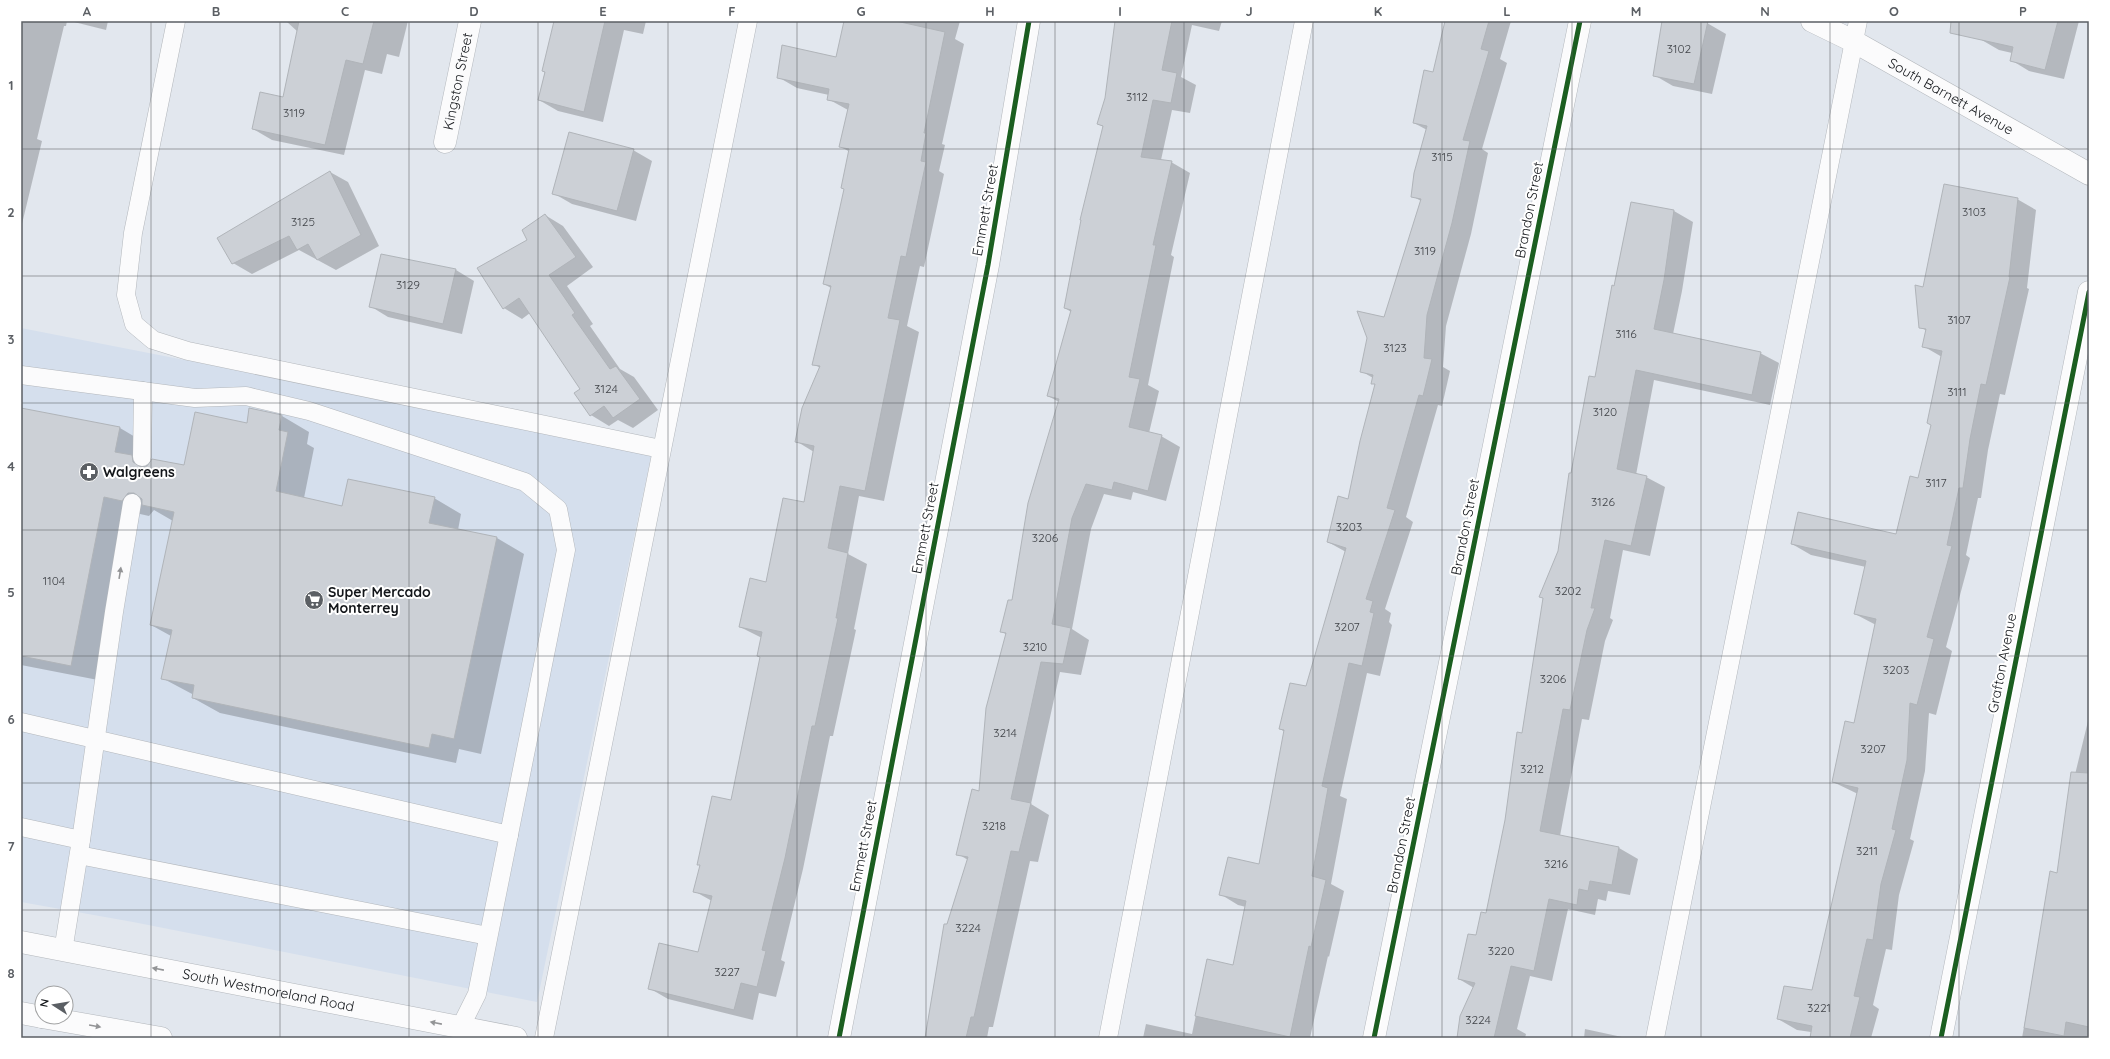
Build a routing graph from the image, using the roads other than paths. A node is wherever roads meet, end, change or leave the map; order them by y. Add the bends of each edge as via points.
1 (176, 21) edge
2 (470, 21) edge
3 (748, 21) edge
4 (1029, 21) edge
5 (1304, 21) edge
6 (1580, 21) edge
7 (1812, 21) edge
8 (1856, 31) edge
9 (445, 142) dead end
10 (2089, 174) edge
11 (2089, 292) edge
12 (21, 375) edge
13 (143, 391) junction
14 (661, 449) junction
15 (142, 457) dead end
16 (132, 503) dead end
17 (21, 722) edge
18 (96, 740) junction
19 (21, 827) edge
20 (509, 835) junction
21 (80, 848) junction
22 (488, 936) junction
23 (21, 942) edge
24 (63, 951) junction
25 (21, 1013) edge
26 (34, 1015) edge
27 (74, 1023) edge
28 (458, 1033) edge
29 (161, 1038) edge
30 (516, 1038) edge
31 (544, 1038) edge
32 (839, 1038) edge
33 (1108, 1038) edge
34 (1374, 1038) edge
35 (1655, 1038) edge
36 (1941, 1038) edge

1 - 14 lane via 133,233 126,295 134,324 153,340 188,351
2 - 9 street, Kingston Street
3 - 14 lane
4 - 32 street, Emmett Street via 988,265
5 - 33 lane
6 - 34 street, Brandon Street
7 - 8 street, South Barnett Avenue
8 - 10 street, South Barnett Avenue
8 - 35 lane
11 - 36 street, Grafton Avenue
12 - 13 lane
13 - 15 lane
13 - 20 lane via 195,398 246,396 309,411 525,482 558,509 566,550
14 - 31 lane
18 -> 16 lane
17 - 18 lane
18 - 20 lane
18 - 21 lane
19 - 21 lane
20 - 22 lane
21 - 22 lane
21 - 24 lane
22 - 28 lane via 477,994
23 - 24 street, South Westmoreland Road
28 -> 24 street, South Westmoreland Road
25 - 26 street
27 -> 29 street
28 - 30 street, South Westmoreland Road

